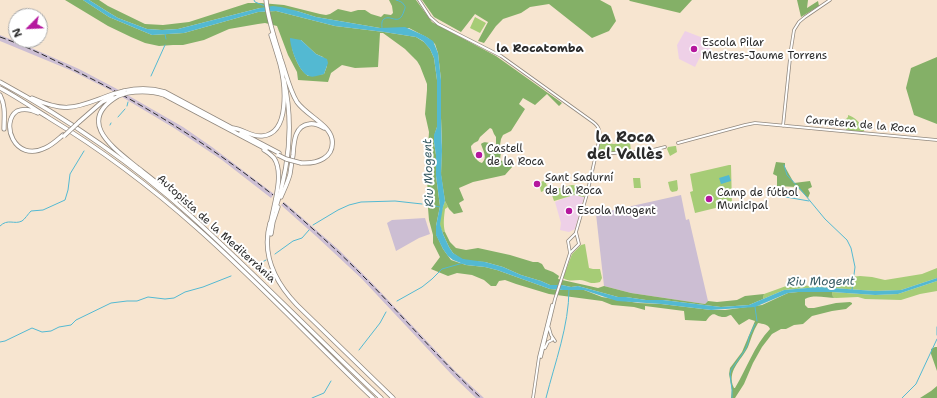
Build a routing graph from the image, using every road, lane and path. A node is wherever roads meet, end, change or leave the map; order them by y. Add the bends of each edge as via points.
1 (265, 0) edge
2 (419, 0) edge
3 (830, 0) edge
4 (282, 65) junction
5 (0, 82) edge
6 (0, 88) edge
7 (14, 90) junction
8 (125, 92) junction
9 (113, 94) junction
10 (0, 95) edge
11 (118, 96) junction
12 (49, 118) junction
13 (78, 122) junction
14 (784, 126) junction
15 (232, 128) junction
16 (5, 136) dead end
17 (63, 136) junction
18 (937, 140) edge
19 (678, 143) dead end
20 (258, 146) junction
21 (665, 147) dead end
22 (17, 151) dead end
23 (278, 154) junction
24 (596, 154) junction
25 (301, 162) junction
26 (281, 197) junction
27 (183, 209) junction
28 (270, 226) junction
29 (576, 232) junction
30 (572, 238) junction
31 (577, 239) junction
32 (569, 246) junction
33 (575, 248) junction
34 (570, 253) junction
35 (279, 282) junction
36 (555, 299) junction
37 (548, 318) junction
38 (549, 322) junction
39 (551, 336) junction
40 (546, 338) junction
41 (550, 341) junction
42 (542, 348) junction
43 (541, 357) junction
44 (540, 360) junction
45 (373, 398) edge
46 (381, 398) edge
47 (393, 398) edge
48 (533, 398) edge

1 - 4 highway
2 - 24 street via 438,24 501,56 597,125 600,136
3 - 14 street via 799,22 794,30
4 - 15 highway via 283,115 277,128 271,134 262,136
4 - 25 highway via 298,102 326,128 332,139 330,151 325,158 316,162
4 - 26 highway via 290,101 292,131 289,165
4 - 28 highway via 289,107 289,149 283,183
5 - 7 highway, Autopista de la Mediterrània
6 - 12 highway, Autopista de la Mediterrània
7 - 9 highway via 51,106 63,108 80,106
7 - 27 highway, Autopista de la Mediterrània via 103,146
8 - 9 highway, bridge
8 - 11 highway, bridge
8 - 15 highway via 141,88 165,92
8 - 20 highway via 153,92 164,95
9 - 13 highway
10 - 16 highway via 4,106
11 - 13 highway via 102,102
11 - 27 highway via 106,104 99,117 102,134 117,151 160,186
12 - 17 highway via 25,109 16,111 7,121 8,138 18,148 31,152 45,149
12 - 45 highway, Autopista de la Mediterrània via 112,160 186,219
13 - 17 highway, bridge
14 - 18 street, Carretera de la Roca
14 - 19 street, Carretera de la Roca via 745,125
15 - 23 highway
17 - 22 highway via 45,151 32,154
20 - 23 highway
20 - 28 highway via 273,158 279,172
21 - 24 street via 649,151
23 - 25 highway, bridge
24 - 29 street
25 - 26 highway via 317,160 327,153 330,140 323,127 308,124 298,131 294,140 290,173
26 - 35 highway via 270,241 271,260
27 - 46 highway, Autopista de la Mediterrània via 249,269
28 - 35 highway via 269,253 272,270
29 - 30 street
29 - 31 street
30 - 31 street
30 - 32 street via 568,241
31 - 33 street via 578,244
32 - 33 street
32 - 34 street
33 - 34 street
34 - 36 street
35 - 47 highway via 297,305
36 - 37 street
36 - 38 street
37 - 40 street
37 - 42 street
38 - 39 street
38 - 40 street
39 - 40 street
39 - 41 street via 555,341
40 - 41 street
40 - 42 street
40 - 43 street
41 - 43 street via 546,344
42 - 44 street
43 - 44 street
44 - 48 street

